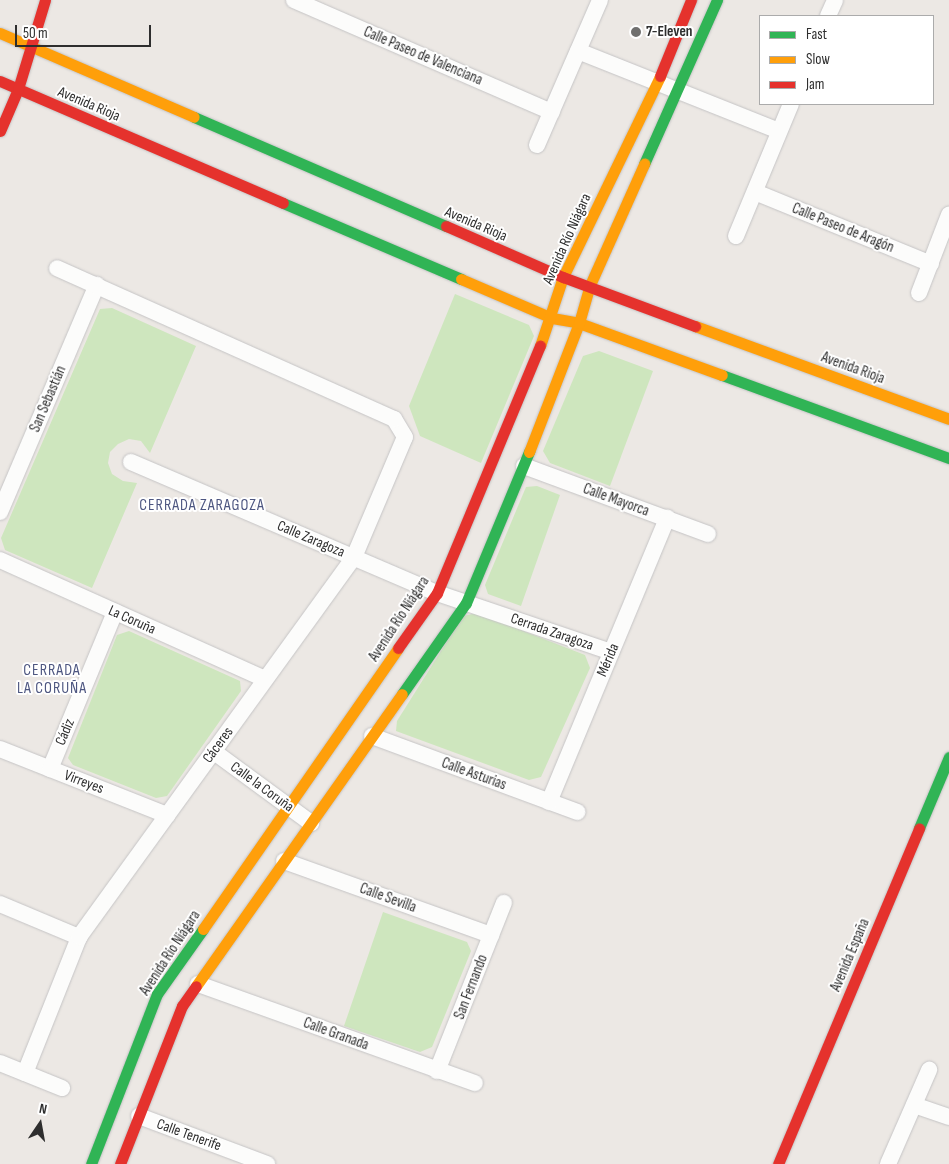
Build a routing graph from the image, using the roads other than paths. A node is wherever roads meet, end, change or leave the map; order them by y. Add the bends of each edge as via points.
1 (45, 0) edge
2 (294, 0) edge
3 (600, 0) edge
4 (692, 0) edge
5 (717, 0) edge
6 (835, 0) edge
7 (828, 15) edge
8 (0, 33) edge
9 (30, 48) junction
10 (578, 51) junction
11 (0, 81) edge
12 (656, 85) junction
13 (18, 89) junction
14 (678, 90) junction
15 (791, 105) edge
16 (552, 112) junction
17 (0, 131) edge
18 (779, 131) junction
19 (537, 145) dead end
20 (755, 192) junction
21 (949, 216) edge
22 (736, 236) dead end
23 (931, 264) junction
24 (57, 268) dead end
25 (563, 278) junction
26 (97, 285) junction
27 (590, 285) junction
28 (919, 293) dead end
29 (552, 318) junction
30 (579, 323) junction
31 (676, 329) junction
32 (666, 356) junction
33 (949, 419) edge
34 (949, 458) edge
35 (131, 462) dead end
36 (524, 466) junction
37 (0, 512) edge
38 (667, 518) junction
39 (708, 534) dead end
40 (354, 557) junction
41 (0, 560) edge
42 (437, 593) junction
43 (466, 602) junction
44 (115, 612) junction
45 (493, 612) joint
46 (611, 652) junction
47 (265, 680) junction
48 (372, 736) junction
49 (0, 749) edge
50 (213, 751) junction
51 (949, 757) edge
52 (50, 768) junction
53 (549, 802) junction
54 (288, 806) junction
55 (577, 812) dead end
56 (167, 814) junction
57 (311, 823) junction
58 (284, 861) junction
59 (504, 902) dead end
60 (0, 904) edge
61 (491, 935) junction
62 (79, 937) junction
63 (198, 984) junction
64 (0, 1063) edge
65 (929, 1070) dead end
66 (437, 1071) junction
67 (25, 1073) junction
68 (475, 1084) dead end
69 (62, 1088) dead end
70 (914, 1105) junction
71 (139, 1116) junction
72 (949, 1117) edge
73 (91, 1164) edge
74 (120, 1164) edge
75 (267, 1164) edge
76 (778, 1164) edge
77 (888, 1164) edge

1 - 9 main road
2 - 16 street, Calle Paseo de Valenciana
3 - 10 street
4 - 12 main road, Avenida Río Niágara
5 - 14 main road
6 - 7 street
8 - 9 main road, Avenida Rioja
9 - 13 main road
9 - 25 main road, Avenida Rioja
10 - 12 street
10 - 16 street
11 - 13 main road, Avenida Rioja
12 - 14 street
12 - 25 main road, Avenida Río Niágara
13 - 17 main road
13 - 29 main road, Avenida Rioja
14 - 18 street
14 - 27 main road
15 - 18 street
16 - 19 street
18 - 20 street
20 - 22 street
20 - 23 street, Calle Paseo de Aragón
21 - 23 street
23 - 28 street
24 - 26 street
25 - 27 main road, Avenida Rioja
25 - 29 main road, Avenida Río Niágara
26 - 37 street, San Sebastián
26 - 40 street, Cáceres via 394,419 405,437
27 - 30 main road
27 - 31 main road, Avenida Rioja
29 - 30 main road, Avenida Rioja
29 - 42 main road, Avenida Río Niágara
30 - 32 main road, Avenida Rioja
30 - 36 main road
31 - 32 main road
31 - 33 main road, Avenida Rioja via 756,352
32 - 34 main road, Avenida Rioja via 747,379
35 - 40 street, Calle Zaragoza
36 - 38 street, Calle Mayorca
36 - 43 main road
38 - 39 street, Calle Mayorca
38 - 46 street, Mérida
40 - 42 street, Calle Zaragoza
40 - 47 street, Cáceres
41 - 44 street, La Coruña
42 - 43 street, Calle Zaragoza
42 - 54 main road, Avenida Río Niágara
43 - 45 street, Calle Zaragoza
43 - 48 main road
44 - 47 street, La Coruña
44 - 52 street, Cádiz
45 - 46 street, Cerrada Zaragoza
46 - 53 street, Mérida
47 - 50 street, Cáceres
48 - 53 street, Calle Asturias
48 - 57 main road
49 - 52 street, Virreyes
50 - 54 street, Calle la Coruña
50 - 56 street, Cáceres
51 - 76 main road, Avenida España
52 - 56 street, Virreyes
53 - 55 street, Calle Asturias
54 - 57 street, Calle la Coruña
54 - 73 main road, Avenida Río Niágara via 158,994
56 - 62 street, Cáceres
57 - 58 main road
58 - 61 street, Calle Sevilla
58 - 63 main road
59 - 61 street, San Fernando
60 - 62 street
61 - 66 street, San Fernando
62 - 67 street, Cáceres
63 - 66 street, Calle Granada
63 - 71 main road via 182,1006
64 - 67 street
65 - 70 street
66 - 68 street, Calle Granada
67 - 69 street
70 - 72 street
70 - 77 street
71 - 74 main road
71 - 75 street, Calle Tenerife

